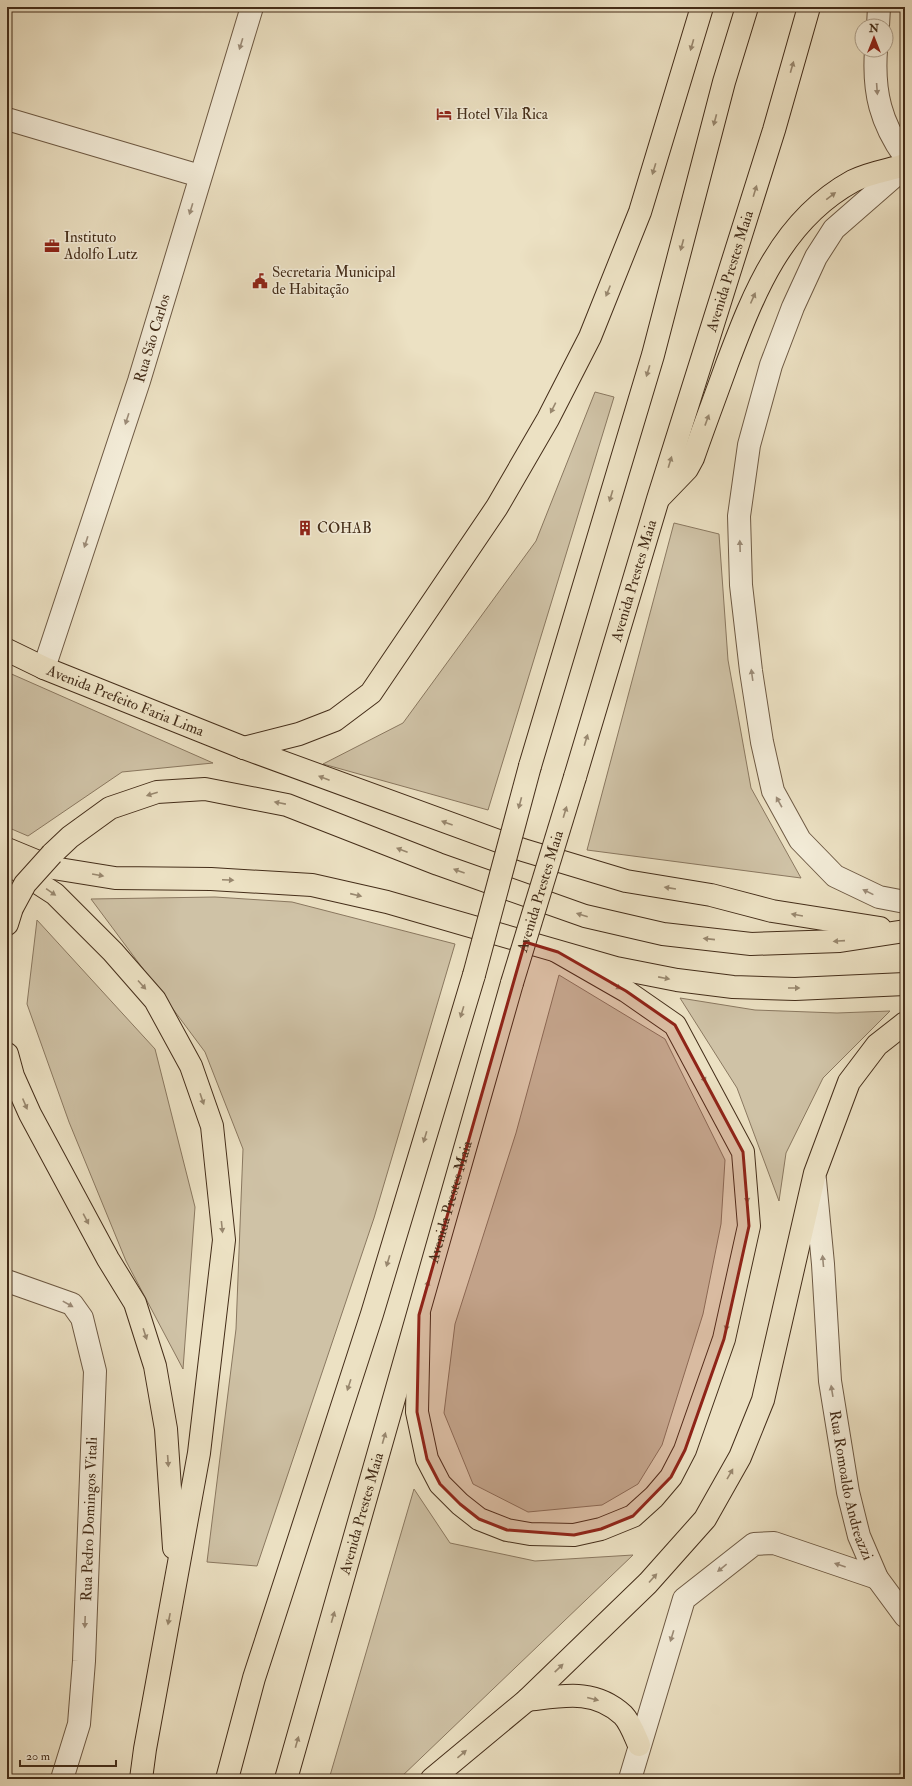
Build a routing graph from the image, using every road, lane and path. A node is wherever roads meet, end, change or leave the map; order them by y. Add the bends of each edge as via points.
1 (252, 7) edge
2 (702, 7) edge
3 (747, 7) edge
4 (809, 7) edge
5 (879, 7) edge
6 (878, 18) edge
7 (876, 58) edge
8 (7, 119) edge
9 (905, 158) edge
10 (905, 166) edge
11 (200, 176) junction
12 (658, 499) junction
13 (7, 650) edge
14 (44, 668) junction
15 (244, 748) junction
16 (7, 850) edge
17 (7, 863) edge
18 (905, 902) edge
19 (9, 916) edge
20 (905, 931) edge
21 (558, 952) junction
22 (905, 984) edge
23 (905, 1023) edge
24 (7, 1054) edge
25 (815, 1173) junction
26 (7, 1281) edge
27 (419, 1315) junction
28 (877, 1578) junction
29 (176, 1581) junction
30 (905, 1616) edge
31 (527, 1700) junction
32 (639, 1744) junction
33 (145, 1749) junction
34 (62, 1779) edge
35 (132, 1779) edge
36 (141, 1779) edge
37 (227, 1779) edge
38 (286, 1779) edge
39 (432, 1779) edge
40 (630, 1779) edge

1 -> 11 street, Rua São Carlos
2 -> 15 main road via 640,212 596,322 548,419 497,507 371,693 335,720 299,734
3 -> 37 main road, bridge via 724,82 653,355 530,766 474,975 372,1314 254,1678
12 -> 4 main road, Avenida Prestes Maia via 771,138
5 - 6 street
7 -> 9 street via 878,105 890,136
8 - 11 street
12 -> 10 main road via 678,480 693,458 743,321 764,274 789,236 817,207 842,187 855,180
18 -> 10 street via 879,898 836,876 800,840 773,791 751,671 741,585 739,516 749,445 771,365 816,257 834,229
11 -> 14 street, Rua São Carlos via 139,382
27 -> 12 main road, Avenida Prestes Maia, bridge via 512,983
13 - 14 main road, Avenida Prefeito Faria Lima
14 - 15 main road, Avenida Prefeito Faria Lima
20 -> 15 main road, Avenida Prefeito Faria Lima via 787,914 711,895 626,881 523,850
16 -> 21 main road via 53,868 114,878 211,879 312,885 387,902
17 -> 29 main road via 55,894 156,1000 191,1066 212,1126 224,1240 199,1453
20 -> 19 main road, bridge via 840,941 751,944 663,934 585,916 438,864 287,805 205,789 158,792 110,808 70,837 52,854 25,884
21 -> 22 main road via 616,968 677,980 733,987 796,989
21 -> 27 main road via 626,991 676,1025 743,1152 749,1226 724,1339 685,1450 671,1477 633,1516 601,1529 574,1535 530,1534 507,1530 479,1518 440,1484 427,1459 417,1412
23 - 25 main road via 877,1045 849,1082
24 -> 29 main road via 13,1076 30,1114 108,1259 135,1303 156,1366 166,1430
28 -> 25 street, Rua Romoaldo Andreazzi via 859,1536 848,1492 830,1381
31 -> 25 main road via 648,1583 705,1519 740,1457 763,1400
26 -> 34 street, Rua Pedro Domingos Vitali via 72,1304 82,1318 95,1371 84,1661 79,1724
38 -> 27 main road, Avenida Prestes Maia
28 - 30 street
28 -> 32 street, Rua Romoaldo Andreazzi via 774,1542 754,1544 684,1599
29 -> 33 main road
31 -> 32 main road via 576,1694 602,1701 624,1716
39 -> 31 main road
32 - 40 street
33 - 35 main road
33 - 36 main road

